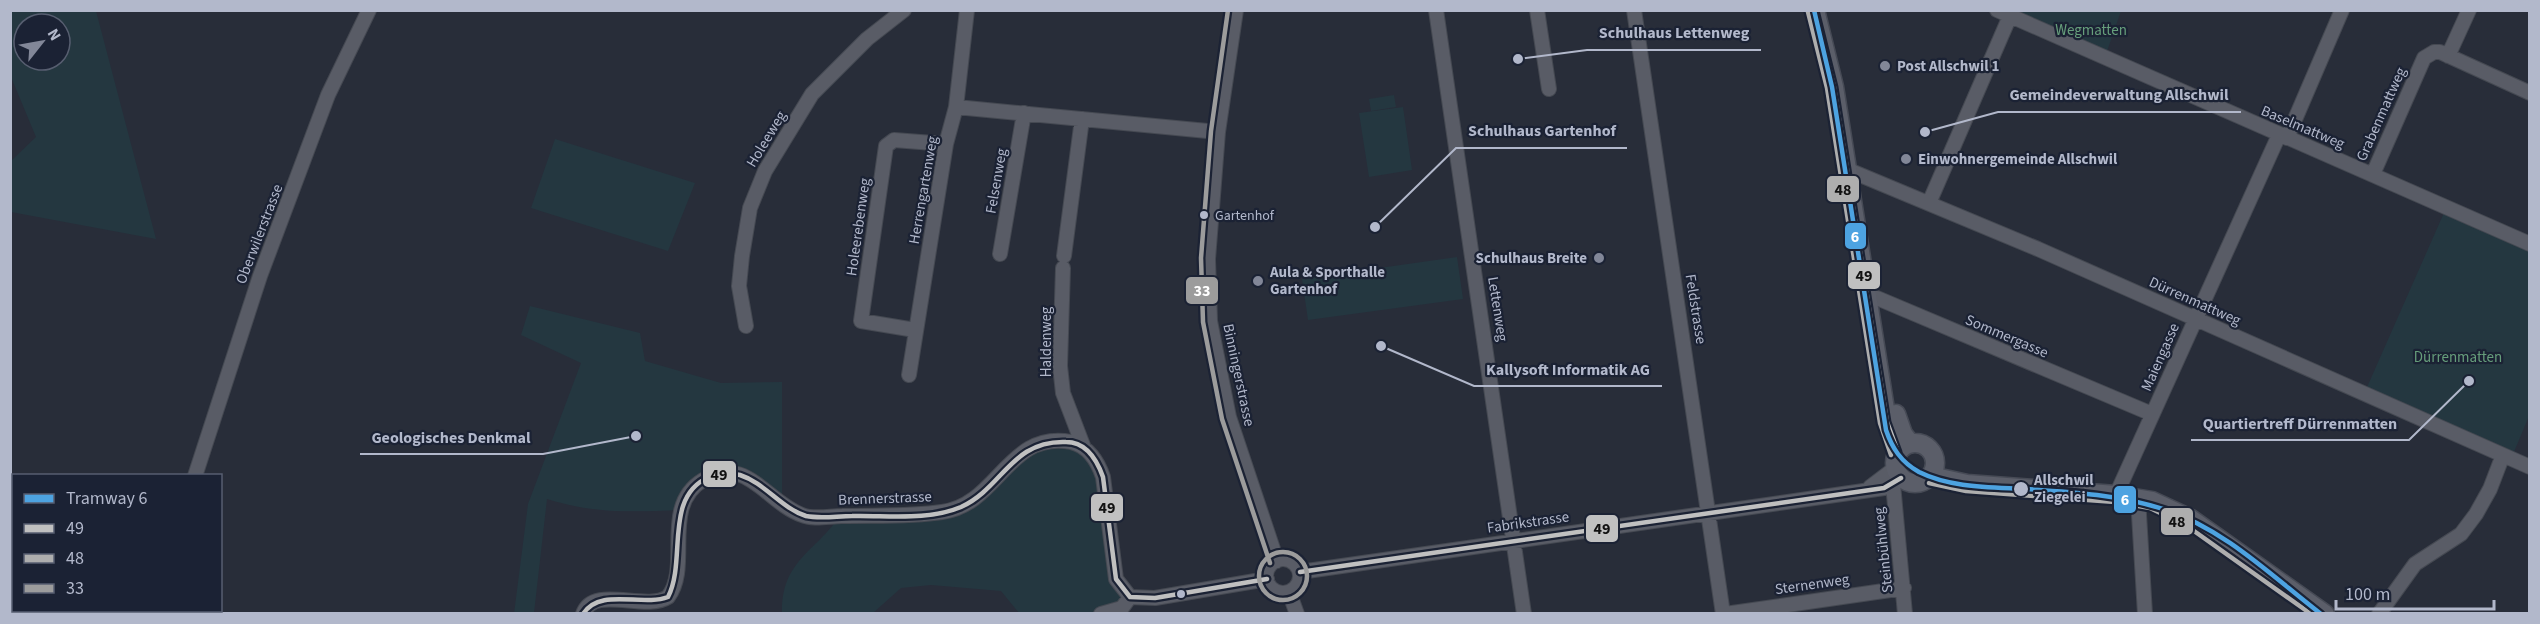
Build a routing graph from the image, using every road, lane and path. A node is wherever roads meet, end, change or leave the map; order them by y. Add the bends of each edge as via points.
1 (369, 10) edge
2 (904, 10) edge
3 (967, 10) edge
4 (1236, 10) edge
5 (1436, 10) edge
6 (1537, 10) edge
7 (1634, 10) edge
8 (1815, 10) edge
9 (2342, 10) edge
10 (2468, 11) edge
11 (2004, 13) edge
12 (2448, 56) junction
13 (1549, 89) dead end
14 (2529, 93) edge
15 (956, 107) junction
16 (1024, 113) junction
17 (1082, 119) junction
18 (1218, 132) junction
19 (2283, 136) junction
20 (946, 144) junction
21 (1846, 169) junction
22 (2373, 174) junction
23 (1929, 202) junction
24 (2529, 244) edge
25 (1000, 254) dead end
26 (1871, 319) junction
27 (2195, 319) junction
28 (746, 326) dead end
29 (915, 330) junction
30 (909, 375) dead end
31 (2152, 414) junction
32 (1084, 448) junction
33 (2502, 455) junction
34 (1899, 465) junction
35 (2529, 467) edge
36 (1933, 470) junction
37 (196, 474) edge
38 (2116, 495) junction
39 (2138, 498) junction
40 (1710, 512) junction
41 (1515, 541) junction
42 (1277, 561) junction
43 (1300, 572) junction
44 (1267, 579) junction
45 (1904, 588) junction
46 (1289, 592) junction
47 (1130, 597) junction
48 (583, 614) edge
49 (1101, 614) edge
50 (1298, 614) edge
51 (1524, 614) edge
52 (1724, 614) edge
53 (1905, 614) edge
54 (2145, 614) edge
55 (2325, 614) edge
56 (2379, 614) edge

1 - 37 street, Oberwilerstrasse via 328,96 260,276
2 - 28 street, Holeeweg via 867,39 812,94 765,171 750,208 742,256 739,286
3 - 15 street, Herrengartenweg
4 - 18 street, Binningerstrasse
5 - 41 street, Lettenweg
6 - 13 street
7 - 40 street, Feldstrasse
8 - 21 main road via 1834,87
9 - 19 street, Maiengasse
10 - 12 street
11 - 19 street, Baselmattweg
11 - 23 street
12 - 14 street
12 - 22 street, Grabenmattweg via 2434,52 2424,58
15 - 16 street
15 - 20 street, Herrengartenweg
16 - 17 street
16 - 25 street, Felsenweg
17 - 18 street
17 - 32 street, Haldenweg via 1064,262 1060,366 1063,393
18 - 42 street, Binningerstrasse via 1208,259 1210,321 1229,417
19 - 22 street, Baselmattweg
19 - 27 street, Maiengasse
20 - 29 street, Herrengartenweg
20 - 29 street, Holeerebenweg via 894,140 886,146 861,321
21 - 23 street, Dürrenmattweg
21 - 26 main road
22 - 24 street, Baselmattweg
23 - 27 street, Dürrenmattweg
26 - 31 street, Sommergasse via 1869,298 1877,298
26 - 34 main road via 1887,422
27 - 31 street, Maiengasse
27 - 33 street, Dürrenmattweg
29 - 30 street, Herrengartenweg
31 - 38 street, Maiengasse
32 - 47 street via 1098,462 1103,477 1116,579
32 - 48 street, Brennerstrasse via 1058,440 1029,446 978,498 946,512 922,515 805,517 782,506 754,480 739,472 704,479 690,491 681,510 674,584 668,597 648,603 602,599 590,603
33 - 35 street, Dürrenmattweg
33 - 56 street via 2490,489 2461,534 2415,564
34 - 36 main road via 1914,484
34 - 36 main road via 1921,444 1930,449
34 - 40 street, Fabrikstrasse via 1868,488
34 - 45 street, Steinbühlweg
36 - 38 main road via 1990,485
38 - 39 main road
39 - 54 street
39 - 55 main road via 2192,519
40 - 41 street, Fabrikstrasse
40 - 52 street, Feldstrasse
41 - 43 street, Fabrikstrasse
41 - 51 street, Lettenweg
42 - 43 street via 1288,560
42 - 44 street via 1269,568
43 - 46 street via 1299,582
44 - 46 street via 1275,591
44 - 47 street via 1155,598
45 - 52 street, Sternenweg
45 - 53 street, Steinbühlweg
46 - 50 street
47 - 49 street via 1122,608

